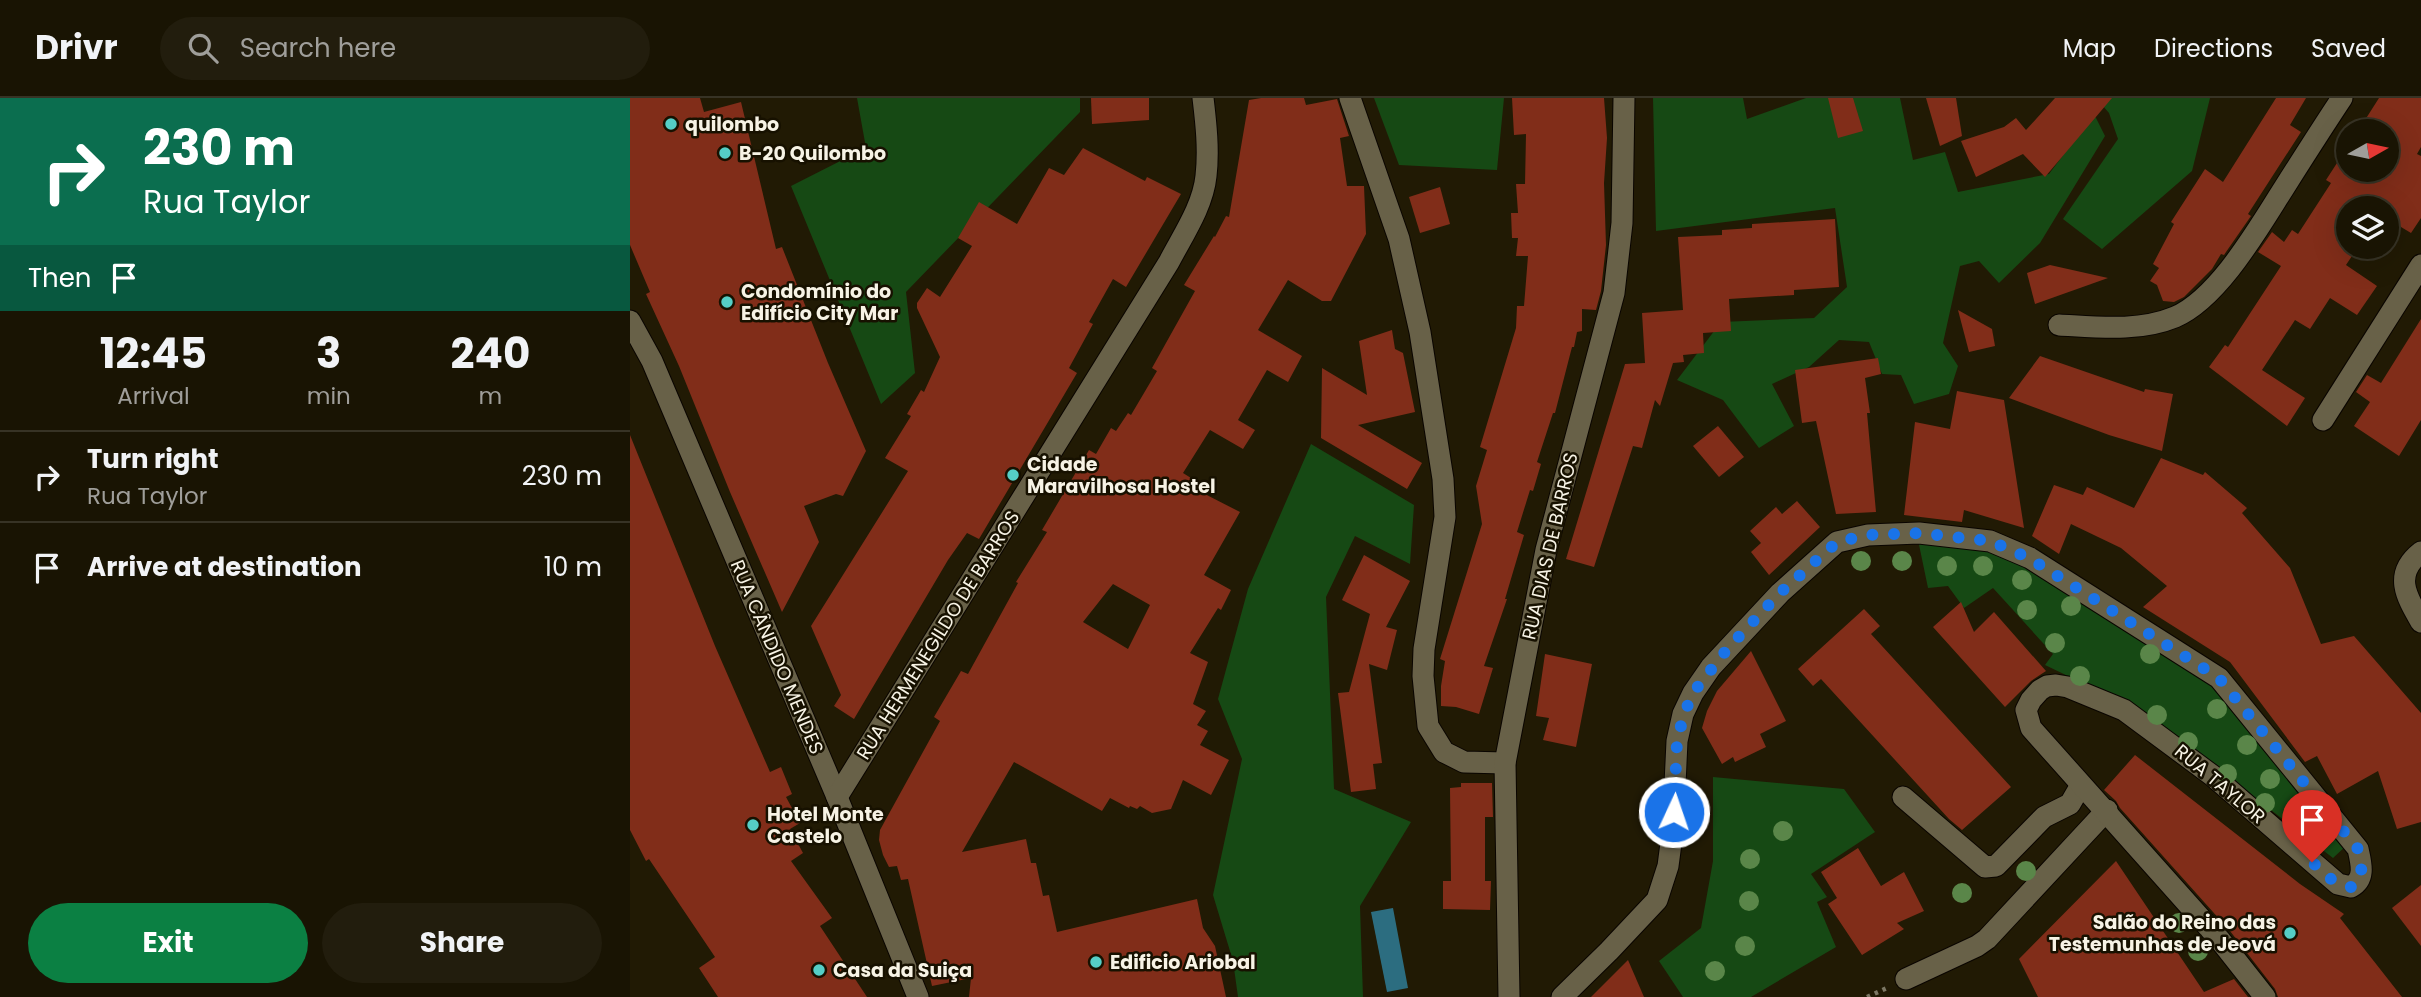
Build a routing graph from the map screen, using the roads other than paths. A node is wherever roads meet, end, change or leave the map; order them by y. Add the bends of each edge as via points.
1 (1203, 98) edge
2 (1350, 98) edge
3 (1624, 98) edge
4 (2342, 98) edge
5 (2421, 265) edge
6 (630, 321) edge
7 (2059, 325) dead end
8 (2323, 420) dead end
9 (2421, 552) edge
10 (2421, 622) edge
11 (1505, 763) junction
12 (2081, 785) junction
13 (837, 797) junction
14 (1903, 797) dead end
15 (2107, 810) junction
16 (1906, 979) dead end
17 (918, 997) edge
18 (1508, 997) edge
19 (1562, 997) edge
20 (2265, 997) edge

1 - 13 street, RUA HERMENEGILDO DE BARROS via 1206,177 1197,210
2 - 11 street via 1399,239 1420,332 1443,479 1445,517 1424,649 1428,726 1444,752 1464,762
3 - 11 street, RUA DIAS DE BARROS via 1622,223 1614,293 1546,550
4 - 7 street via 2253,237 2197,304 2176,317 2122,328
5 - 8 street
6 - 13 street, RUA CÂNDIDO MENDES via 652,361
9 - 10 street via 2403,577 2409,602
11 - 18 street, RUA DIAS DE BARROS
12 - 14 street via 2070,804 2044,817 1991,867
12 - 15 street, RUA TAYLOR
12 - 19 street, RUA TAYLOR via 2027,718 2031,700 2047,685 2068,687 2124,710 2213,776 2331,879 2351,887 2360,880 2358,849 2219,678 2029,558 1990,541 1919,533 1868,535 1837,542 1745,629 1693,693 1677,741 1673,828 1657,900
13 - 17 street, RUA CÂNDIDO MENDES
15 - 16 street via 1987,939
15 - 20 street, RUA TAYLOR

